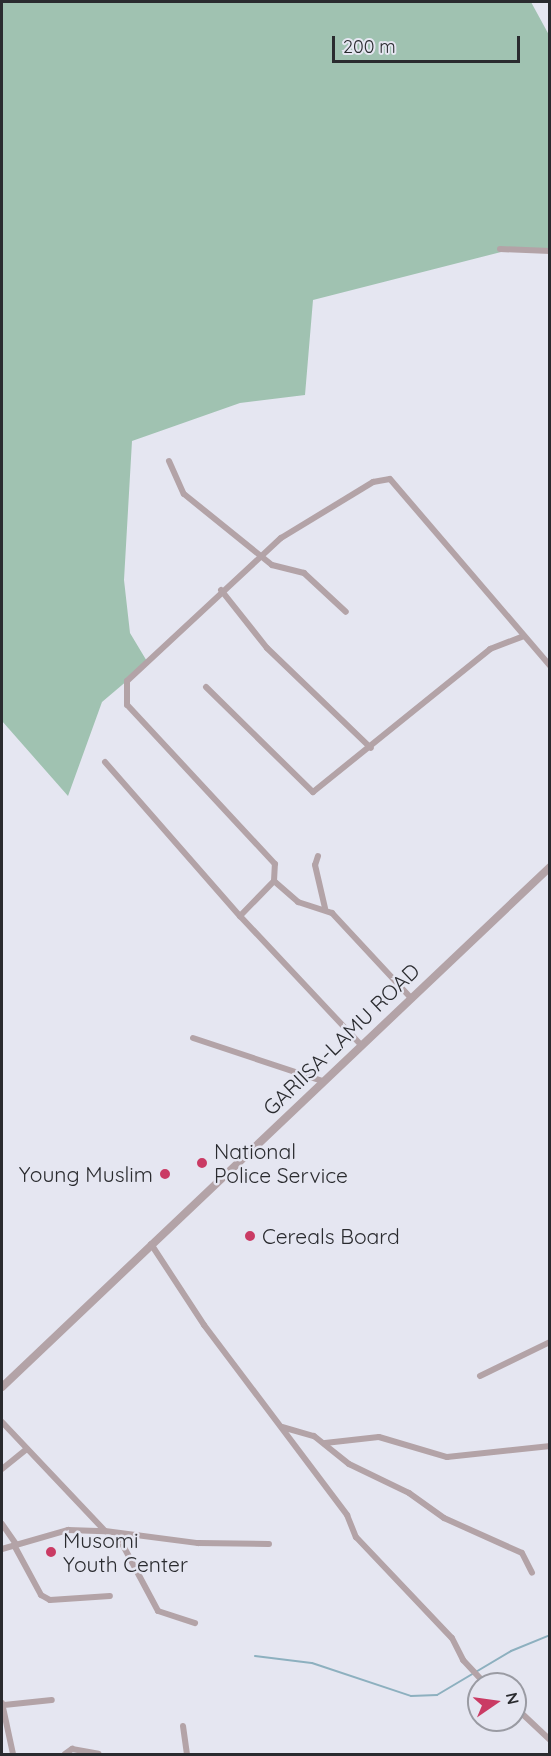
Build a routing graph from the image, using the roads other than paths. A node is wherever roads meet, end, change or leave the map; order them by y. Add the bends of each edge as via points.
1 (500, 249) dead end
2 (549, 251) edge
3 (168, 461) dead end
4 (260, 557) junction
5 (221, 590) junction
6 (346, 612) dead end
7 (524, 636) junction
8 (549, 666) edge
9 (206, 687) dead end
10 (370, 748) junction
11 (105, 762) dead end
12 (318, 856) dead end
13 (549, 867) edge
14 (274, 881) junction
15 (325, 908) junction
16 (240, 916) junction
17 (411, 998) junction
18 (193, 1038) dead end
19 (362, 1046) junction
20 (322, 1081) junction
21 (151, 1244) junction
22 (549, 1342) edge
23 (480, 1376) dead end
24 (2, 1387) edge
25 (2, 1422) edge
26 (282, 1427) junction
27 (325, 1443) junction
28 (549, 1446) edge
29 (27, 1449) junction
30 (2, 1469) edge
31 (2, 1524) edge
32 (105, 1531) junction
33 (118, 1536) junction
34 (269, 1544) dead end
35 (15, 1545) junction
36 (2, 1549) edge
37 (532, 1572) dead end
38 (110, 1596) dead end
39 (195, 1623) dead end
40 (474, 1672) edge
41 (52, 1700) dead end
42 (3, 1704) edge
43 (527, 1719) edge
44 (183, 1726) dead end
45 (549, 1740) edge
46 (13, 1755) edge
47 (65, 1755) edge
48 (99, 1755) edge
49 (187, 1755) edge

1 - 2 street
3 - 4 street via 184,494
4 - 5 street
4 - 6 street via 304,573
4 - 7 street via 281,538 373,483 390,479
5 - 10 street via 267,648
5 - 14 street via 127,681 123,695 261,843 275,864
7 - 8 street
7 - 10 street via 490,649
9 - 10 street via 313,792
11 - 16 street
12 - 15 street via 315,865
13 - 17 street, GARIISA-LAMU ROAD
14 - 15 street via 298,902
14 - 16 street
15 - 17 street
16 - 19 street
17 - 19 street, GARIISA-LAMU ROAD
18 - 20 street
19 - 20 street, GARIISA-LAMU ROAD
20 - 21 street, GARIISA-LAMU ROAD
21 - 24 street, GARIISA-LAMU ROAD
21 - 26 street
22 - 23 street
25 - 29 street
26 - 27 street via 292,1426
26 - 40 street via 348,1515 356,1538 452,1638 462,1660
27 - 28 street via 379,1437 447,1457
27 - 37 street via 349,1464 409,1493 444,1518 522,1553
29 - 30 street
29 - 32 street
31 - 35 street
32 - 33 street
32 - 35 street via 69,1530
33 - 34 street
33 - 39 street via 158,1611
35 - 36 street
35 - 38 street via 41,1595 50,1600
41 - 42 street
42 - 46 street
43 - 45 street
44 - 49 street
47 - 48 street via 72,1749

